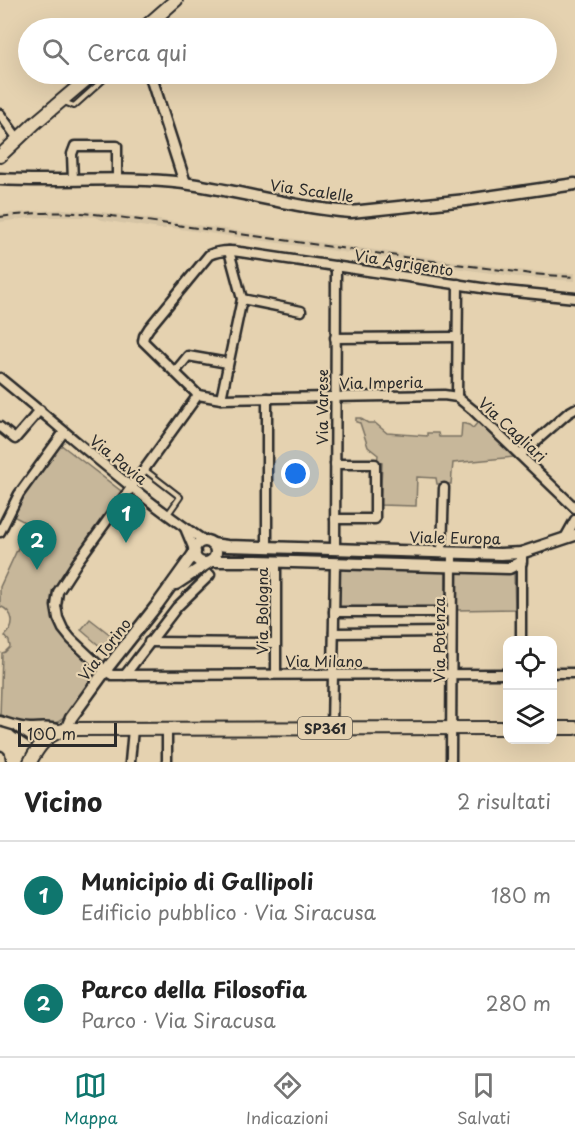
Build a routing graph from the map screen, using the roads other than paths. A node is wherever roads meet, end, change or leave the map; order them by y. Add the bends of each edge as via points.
1 (176, 0) edge
2 (155, 18) edge
3 (81, 84) edge
4 (99, 84) edge
5 (153, 84) edge
6 (60, 101) junction
7 (0, 114) edge
8 (18, 138) junction
9 (0, 156) edge
10 (0, 179) edge
11 (117, 179) junction
12 (73, 180) junction
13 (185, 183) junction
14 (575, 184) edge
15 (229, 250) junction
16 (336, 266) junction
17 (458, 284) junction
18 (575, 298) edge
19 (242, 299) junction
20 (301, 311) dead end
21 (457, 337) junction
22 (335, 338) junction
23 (228, 363) junction
24 (175, 372) junction
25 (0, 378) edge
26 (198, 395) junction
27 (334, 396) junction
28 (457, 397) junction
29 (267, 398) junction
30 (221, 399) junction
31 (575, 409) edge
32 (40, 410) junction
33 (0, 427) edge
34 (64, 432) junction
35 (520, 455) junction
36 (335, 464) junction
37 (144, 470) junction
38 (132, 486) junction
39 (444, 488) dead end
40 (575, 508) edge
41 (167, 514) junction
42 (3, 519) edge
43 (335, 519) junction
44 (575, 520) edge
45 (185, 528) junction
46 (0, 532) edge
47 (570, 536) edge
48 (209, 543) junction
49 (271, 548) junction
50 (335, 549) junction
51 (195, 552) junction
52 (447, 553) junction
53 (521, 558) junction
54 (210, 562) junction
55 (271, 562) junction
56 (335, 564) junction
57 (452, 567) junction
58 (210, 575) dead end
59 (168, 590) junction
60 (334, 612) junction
61 (451, 612) junction
62 (451, 632) junction
63 (334, 633) junction
64 (133, 636) junction
65 (521, 636) edge
66 (148, 643) junction
67 (275, 643) junction
68 (105, 671) junction
69 (575, 673) edge
70 (276, 674) junction
71 (333, 674) junction
72 (451, 674) junction
73 (503, 674) edge
74 (557, 674) edge
75 (125, 675) junction
76 (0, 721) edge
77 (15, 726) junction
78 (332, 728) junction
79 (450, 728) junction
80 (503, 728) edge
81 (557, 728) edge
82 (575, 728) edge
83 (138, 729) junction
84 (167, 729) junction
85 (65, 730) junction
86 (43, 742) junction
87 (0, 756) edge
88 (1, 762) edge
89 (30, 762) edge
90 (130, 762) edge
91 (168, 762) edge
92 (451, 762) edge

1 - 2 main road
3 - 6 main road
4 - 6 lane via 74,106
5 - 13 street
6 - 8 main road
7 - 8 street
8 - 9 main road
10 - 12 street, Via Scalelle
11 - 12 street, Via Scalelle
11 - 12 street via 117,146 75,146
11 - 13 street, Via Scalelle
13 - 14 street, Via Scalelle via 351,212
15 - 16 street, Via Agrigento
15 - 19 street
15 - 24 street via 209,255 144,336 143,341
16 - 17 street, Via Agrigento
16 - 22 street, Via Varese
17 - 18 street, Via Agrigento
17 - 21 street
19 - 20 street
19 - 23 street
21 - 22 street
21 - 28 street
22 - 27 street, Via Varese
23 - 24 street via 188,356
23 - 30 street
24 - 26 street
25 - 32 street, Via Pavia
26 - 30 street, Via Imperia
26 - 37 street
27 - 28 street, Via Imperia
27 - 29 street, Via Imperia
27 - 36 street, Via Varese
28 - 35 street, Via Cagliari
29 - 30 street, Via Imperia
29 - 49 street
31 - 35 street
32 - 33 street via 15,440
32 - 34 street, Via Pavia
34 - 38 street, Via Pavia
34 - 42 street
35 - 40 street, Via Cagliari
36 - 43 street, Via Varese
36 - 43 street via 375,464 375,519
37 - 38 street
37 - 41 lane via 180,497
38 - 41 street, Via Pavia
38 - 68 street via 57,597 63,629
39 - 52 street, Via Potenza
41 - 45 street, Via Pavia
42 - 46 street
43 - 50 street, Via Varese
44 - 47 street
45 - 48 street, Via Pavia
45 - 51 street, Via Pavia
47 - 53 street
48 - 49 street, Viale Europa
48 - 51 street via 202,542
48 - 54 street via 216,553
49 - 50 street, Viale Europa
49 - 55 street
50 - 52 street, Viale Europa
50 - 56 street
51 - 54 street via 198,561
51 - 59 street, Via Torino
52 - 53 street, Viale Europa
52 - 57 street, Via Potenza
53 - 57 street, Viale Europa via 509,568
53 - 65 street
54 - 55 street, Viale Europa
54 - 59 street, Via Torino
55 - 56 street, Viale Europa
55 - 67 street, Via Bologna
56 - 57 street, Viale Europa
56 - 60 street
57 - 61 street, Via Potenza
58 - 66 street
59 - 64 street, Via Torino
60 - 61 street
60 - 63 street
61 - 62 street, Via Potenza
62 - 63 street
62 - 72 street, Via Potenza
63 - 71 street
64 - 66 street
64 - 68 street, Via Torino
66 - 67 street
66 - 75 street
67 - 70 street, Via Bologna
68 - 75 street, Via Milano
68 - 85 street, Via Torino
69 - 74 street
70 - 71 street, Via Milano
70 - 75 street, Via Milano
71 - 72 street, Via Milano
71 - 78 street
72 - 73 street, Via Milano
72 - 79 street, Via Potenza
76 - 77 street
77 - 85 street
77 - 86 street
78 - 79 main road, SP361
78 - 84 main road, SP361
79 - 80 main road, SP361
79 - 92 street, Via Potenza
81 - 82 main road
83 - 84 main road, SP361
83 - 85 main road, SP361
83 - 90 street
84 - 91 street
85 - 86 main road, SP361
86 - 89 main road
87 - 88 street

